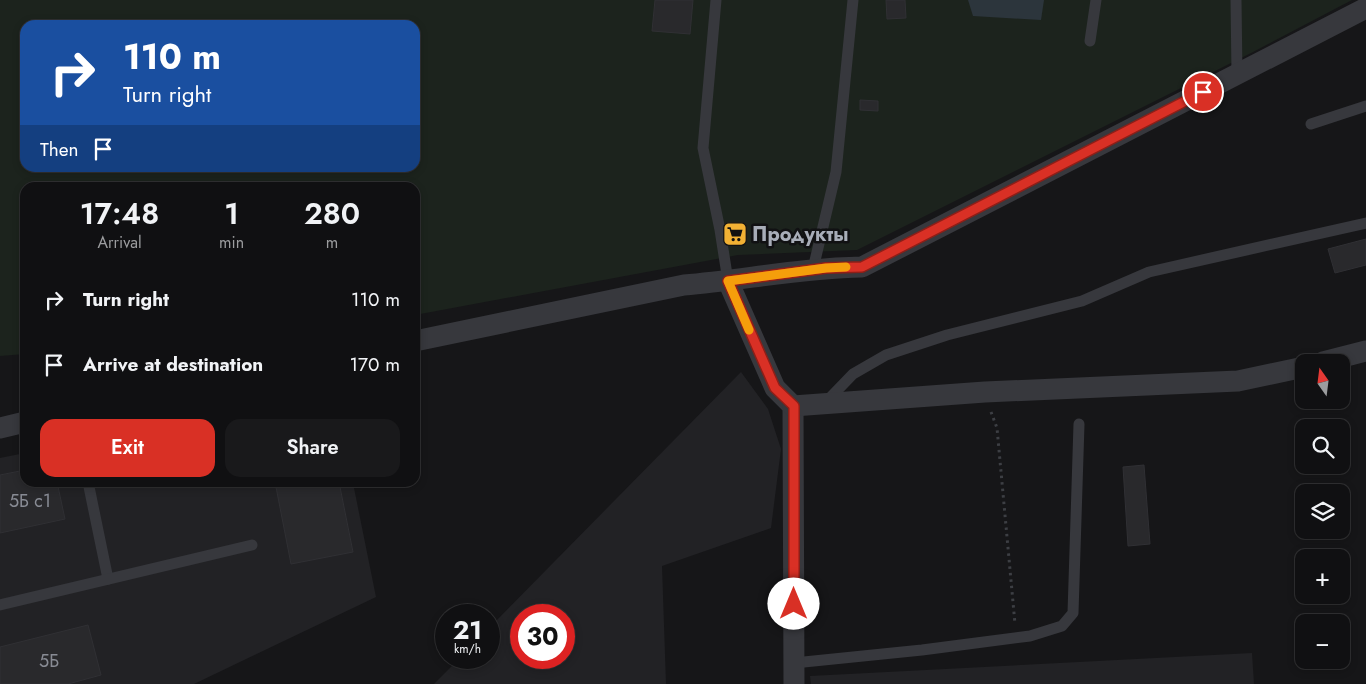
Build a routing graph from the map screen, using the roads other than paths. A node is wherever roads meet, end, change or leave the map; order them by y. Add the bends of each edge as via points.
1 (716, 0) edge
2 (853, 0) edge
3 (1096, 0) edge
4 (1236, 0) edge
5 (1366, 8) edge
6 (1090, 41) dead end
7 (1237, 74) junction
8 (1366, 106) edge
9 (1311, 124) dead end
10 (1366, 223) edge
11 (813, 269) junction
12 (728, 281) junction
13 (420, 340) edge
14 (1366, 351) edge
15 (1350, 355) edge
16 (1295, 369) edge
17 (824, 404) junction
18 (794, 406) junction
19 (20, 423) edge
20 (1079, 424) dead end
21 (0, 428) edge
22 (89, 487) edge
23 (252, 545) dead end
24 (108, 579) junction
25 (0, 605) edge
26 (794, 663) junction
27 (794, 684) edge

1 - 12 lane via 702,148
2 - 11 lane via 836,172
3 - 6 lane
4 - 7 lane
5 - 7 street
7 - 11 street via 862,267
8 - 9 lane
10 - 17 lane via 1149,272 1082,301 947,335 886,355 853,374
11 - 12 street
12 - 13 street via 684,285
12 - 18 street via 775,388
14 - 15 street
16 - 17 street via 1238,382 985,392
17 - 18 street
18 - 26 street
19 - 21 street
20 - 26 lane via 1074,613 1062,626 1016,638
22 - 24 lane
23 - 24 lane
24 - 25 lane
26 - 27 street

